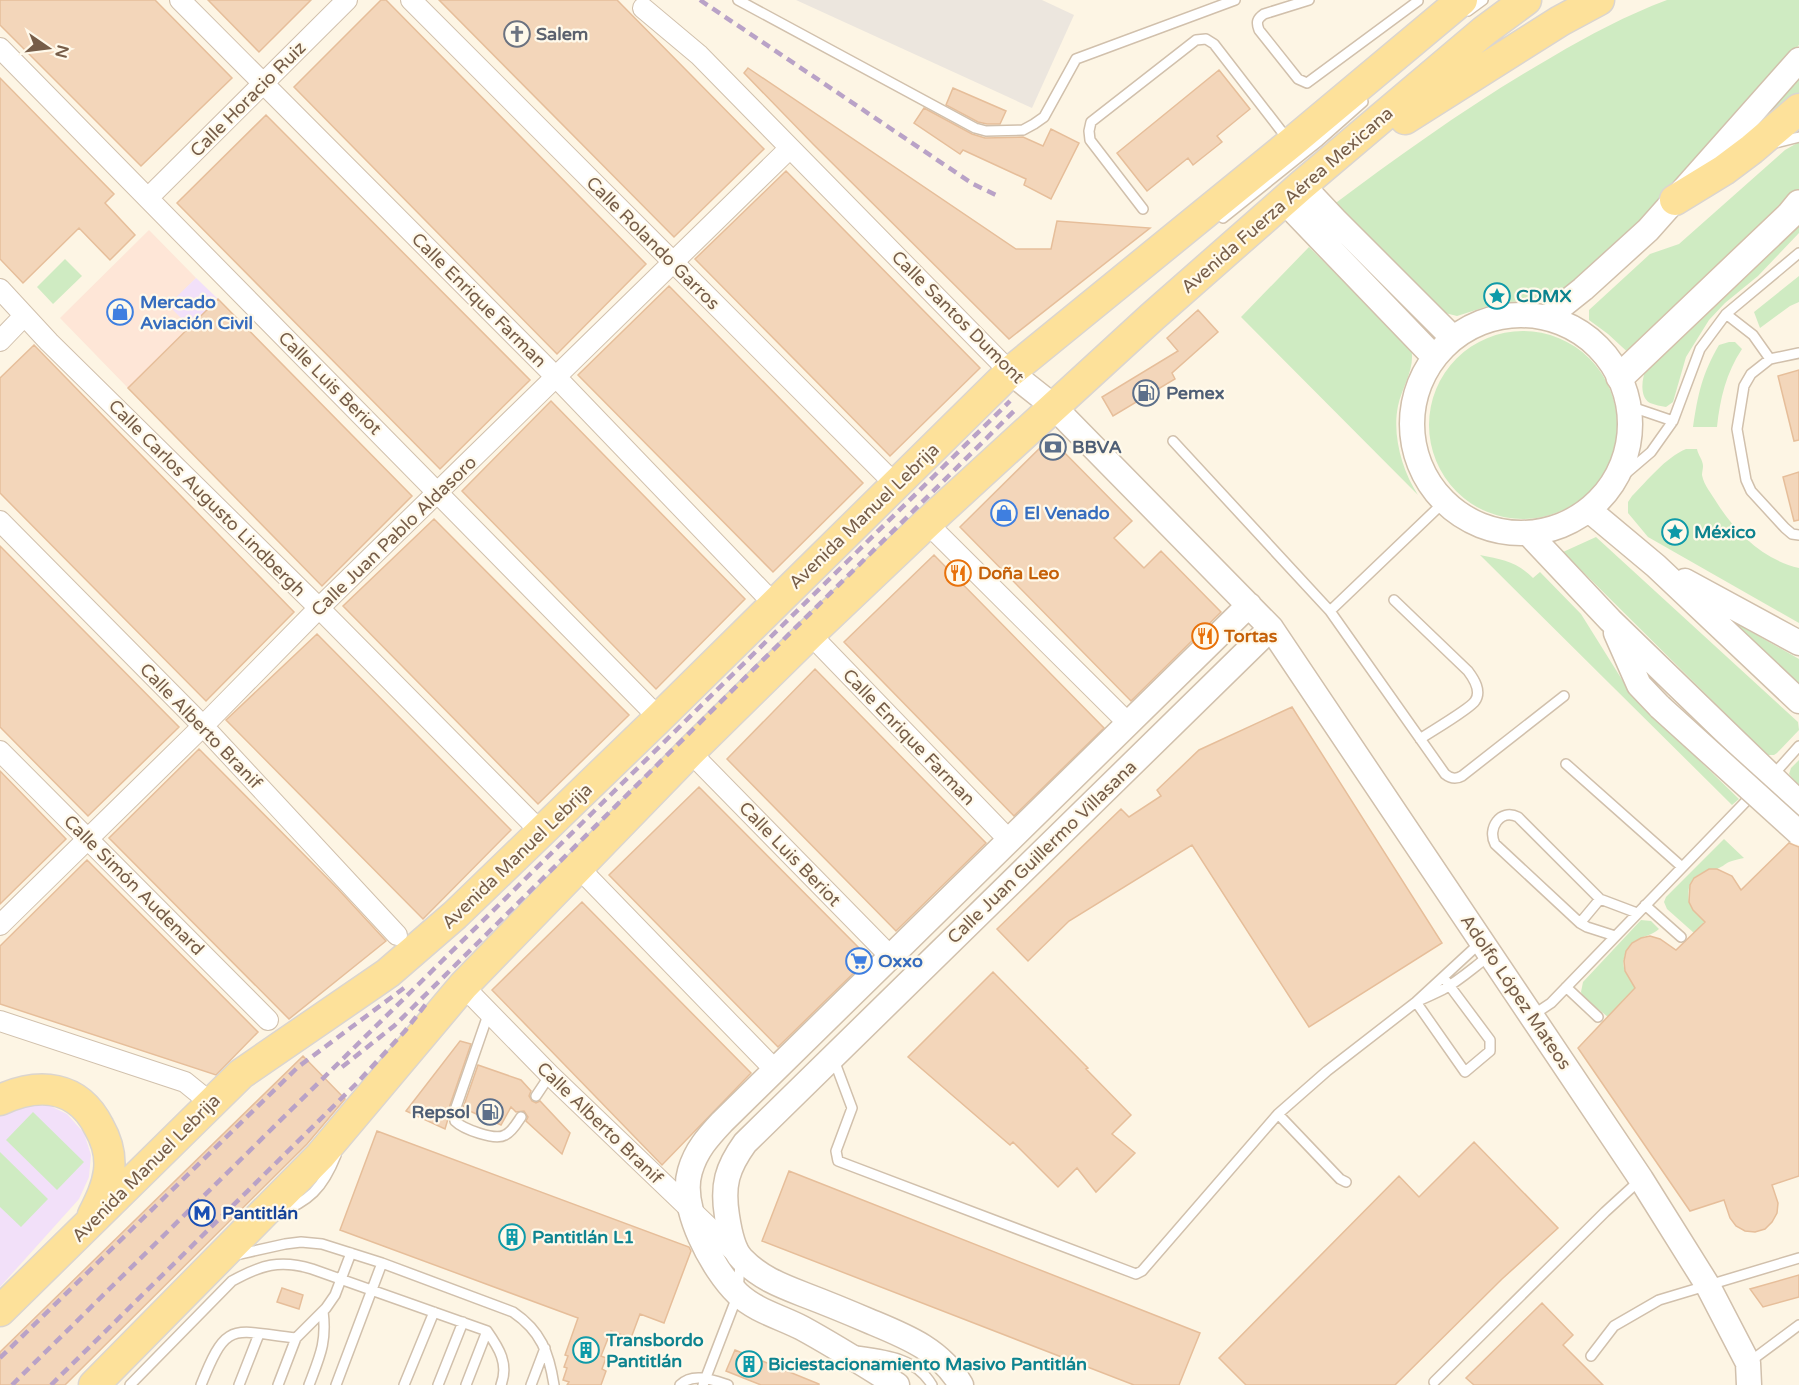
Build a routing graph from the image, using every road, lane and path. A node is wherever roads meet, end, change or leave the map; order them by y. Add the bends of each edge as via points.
1 (180, 0) edge
2 (347, 0) edge
3 (411, 0) edge
4 (738, 0) edge
5 (1235, 0) edge
6 (1309, 0) edge
7 (1483, 0) edge
8 (1509, 0) edge
9 (1599, 0) edge
10 (1513, 3) edge
11 (643, 8) dead end
12 (1460, 8) edge
13 (1421, 11) edge
14 (0, 48) edge
15 (1799, 60) edge
16 (263, 84) junction
17 (1372, 94) dead end
18 (1799, 109) edge
19 (1799, 137) edge
20 (1291, 143) junction
21 (790, 148) junction
22 (1752, 149) junction
23 (1293, 193) junction
24 (148, 198) junction
25 (1675, 200) junction
26 (1799, 204) edge
27 (1143, 209) dead end
28 (1216, 223) dead end
29 (1799, 253) edge
30 (672, 262) junction
31 (0, 289) edge
32 (1726, 314) junction
33 (24, 316) junction
34 (1548, 317) junction
35 (1453, 338) junction
36 (0, 341) edge
37 (1799, 353) edge
38 (1048, 354) dead end
39 (1434, 357) junction
40 (1770, 359) junction
41 (1010, 372) junction
42 (556, 377) junction
43 (1620, 377) junction
44 (1060, 394) junction
45 (1629, 406) junction
46 (1673, 421) junction
47 (1173, 441) dead end
48 (896, 485) junction
49 (1610, 487) junction
50 (438, 493) junction
51 (1444, 502) junction
52 (1588, 510) junction
53 (0, 521) edge
54 (927, 523) junction
55 (1528, 533) junction
56 (1799, 535) edge
57 (1656, 566) junction
58 (1394, 600) dead end
59 (774, 604) junction
60 (1249, 605) junction
61 (319, 608) junction
62 (1330, 611) junction
63 (1610, 620) junction
64 (1271, 628) junction
65 (810, 634) junction
66 (1799, 643) edge
67 (1564, 696) dead end
68 (1799, 701) edge
69 (659, 718) junction
70 (1128, 723) junction
71 (203, 726) junction
72 (1420, 739) junction
73 (1799, 746) edge
74 (0, 751) edge
75 (690, 752) junction
76 (1566, 764) dead end
77 (1771, 777) junction
78 (1799, 803) edge
79 (542, 833) junction
80 (1798, 833) edge
81 (88, 840) junction
82 (1009, 840) junction
83 (578, 866) junction
84 (1682, 867) junction
85 (1600, 899) junction
86 (1645, 905) junction
87 (1637, 913) junction
88 (1580, 923) junction
89 (0, 926) edge
90 (397, 935) dead end
91 (1615, 936) junction
92 (1681, 937) dead end
93 (1486, 948) junction
94 (890, 956) junction
95 (1446, 981) junction
96 (463, 986) junction
97 (1566, 987) junction
98 (1416, 1002) junction
99 (489, 1012) junction
100 (1531, 1016) junction
101 (1598, 1017) dead end
102 (268, 1020) dead end
103 (0, 1021) edge
104 (834, 1058) junction
105 (775, 1070) junction
106 (550, 1075) junction
107 (536, 1096) dead end
108 (0, 1100) edge
109 (206, 1111) junction
110 (1278, 1114) junction
111 (521, 1117) dead end
112 (1641, 1179) junction
113 (1347, 1182) dead end
114 (693, 1214) junction
115 (87, 1227) junction
116 (351, 1252) junction
117 (740, 1258) junction
118 (1799, 1258) edge
119 (219, 1260) junction
120 (382, 1263) junction
121 (342, 1279) junction
122 (1708, 1286) junction
123 (372, 1289) junction
124 (738, 1294) junction
125 (0, 1311) edge
126 (322, 1311) junction
127 (434, 1312) junction
128 (463, 1322) junction
129 (1799, 1325) edge
130 (487, 1331) junction
131 (260, 1334) junction
132 (296, 1338) junction
133 (545, 1348) junction
134 (839, 1349) junction
135 (1592, 1356) dead end
136 (1748, 1374) edge
137 (502, 1381) edge
138 (704, 1381) edge
139 (1434, 1382) dead end
140 (93, 1385) edge
141 (130, 1385) edge
142 (201, 1385) edge
143 (239, 1385) edge
144 (278, 1385) edge
145 (309, 1385) edge
146 (336, 1385) edge
147 (404, 1385) edge
148 (438, 1385) edge
149 (466, 1385) edge
150 (531, 1385) edge
151 (554, 1385) edge
152 (680, 1385) edge
153 (728, 1385) edge
154 (897, 1385) edge
155 (932, 1385) edge
156 (961, 1385) edge

1 - 16 street, Calle Enrique Farman
2 - 16 street, Calle Horacio Ruiz
3 - 30 street, Calle Rolando Garros
4 - 5 lane via 986,131 1023,130 1044,117 1076,59
6 - 13 lane via 1264,14 1257,24 1298,79 1307,83
7 - 12 lane
8 - 10 lane
9 - 23 main road via 1464,80
10 - 23 main road, Avenida Fuerza Aérea Mexicana
11 - 21 street, Calle Santos Dumont via 699,55
12 - 13 main road
13 - 20 main road
14 - 24 street, Calle Luis Beriot
15 - 25 street
16 - 24 street, Calle Horacio Ruiz
16 - 42 street, Calle Enrique Farman
17 - 28 lane
18 - 22 main road
19 - 22 lane
20 - 27 lane via 1214,44 1206,39 1196,40 1091,122 1090,140
20 - 41 main road
21 - 30 street, Calle Juan Pablo Aldasoro
21 - 41 street, Calle Santos Dumont
22 - 25 main road
23 - 35 street via 1335,220
23 - 39 street
23 - 44 main road, Avenida Fuerza Aérea Mexicana
24 - 50 street, Calle Luis Beriot
25 - 34 street via 1640,237
26 - 43 main road
29 - 32 lane
30 - 42 street, Calle Juan Pablo Aldasoro
30 - 48 street, Calle Rolando Garros
31 - 33 street, Calle Carlos Augusto Lindbergh
32 - 40 lane via 1753,334
32 - 46 lane via 1700,349
33 - 36 street
33 - 61 street, Calle Carlos Augusto Lindbergh
34 - 35 street via 1499,316
34 - 43 street via 1590,339
35 - 39 street
37 - 40 lane
38 - 41 lane
39 - 51 street via 1419,385 1412,416 1414,447 1425,477
40 - 56 lane via 1751,374 1744,386 1737,429 1751,491 1785,528
41 - 44 street, Calle Santos Dumont
41 - 48 main road, Avenida Manuel Lebrija
42 - 50 street, Calle Juan Pablo Aldasoro
42 - 59 street, Calle Enrique Farman
43 - 45 street
44 - 54 main road
44 - 60 street, Calle Santos Dumont
45 - 46 lane
45 - 49 street via 1627,448
46 - 49 lane via 1651,452
47 - 62 lane
48 - 59 main road, Avenida Manuel Lebrija
49 - 52 street
50 - 61 street, Calle Juan Pablo Aldasoro
50 - 69 street, Calle Luis Beriot
51 - 55 street via 1469,520 1498,531
51 - 62 lane
52 - 55 street via 1560,525
52 - 57 street
53 - 71 street, Calle Alberto Branif
54 - 65 main road
54 - 70 street
55 - 63 street
57 - 66 street
57 - 68 street
58 - 72 lane via 1468,671 1478,691 1474,703
59 - 69 main road, Avenida Manuel Lebrija
60 - 64 street, Calle Santos Dumont
60 - 70 street, Calle Juan Guillermo Villasana
61 - 71 street, Calle Juan Pablo Aldasoro
61 - 79 street, Calle Carlos Augusto Lindbergh
62 - 72 lane
63 - 77 street
63 - 80 street, bridge via 1639,685
64 - 93 street, Adolfo López Mateos
64 - 104 street, Calle Juan Guillermo Villasana
65 - 75 main road
65 - 82 street, Calle Enrique Farman
67 - 72 lane via 1458,778 1445,774
69 - 79 main road, Avenida Manuel Lebrija
70 - 82 street, Calle Juan Guillermo Villasana
71 - 81 street, Calle Juan Pablo Aldasoro
71 - 90 street, Calle Alberto Branif
73 - 77 lane
74 - 81 street, Calle Simón Audenard
75 - 83 main road
75 - 94 street, Calle Luis Beriot
76 - 84 lane
77 - 78 street
77 - 84 lane
79 - 109 main road, Avenida Manuel Lebrija via 414,953 241,1074
81 - 89 street, Calle Juan Pablo Aldasoro
81 - 102 street, Calle Simón Audenard
82 - 94 street, Calle Juan Guillermo Villasana
83 - 96 main road
83 - 105 street
84 - 86 lane
85 - 87 lane
85 - 88 lane
85 - 88 lane via 1518,817 1502,816 1494,824 1491,831 1495,844
86 - 87 lane
86 - 92 lane
87 - 91 lane
88 - 91 lane
91 - 97 lane
93 - 95 lane
93 - 95 lane
93 - 100 street, Adolfo López Mateos
94 - 105 street, Calle Juan Guillermo Villasana
95 - 98 lane
95 - 98 lane via 1491,1044 1490,1051 1466,1071
96 - 99 street, Calle Alberto Branif
96 - 119 main road via 346,1126
97 - 100 lane
97 - 101 lane
98 - 110 lane
99 - 106 street, Calle Alberto Branif
99 - 111 lane via 454,1113 455,1121 496,1138 504,1136
100 - 112 street, Adolfo López Mateos
103 - 109 street via 185,1082 201,1095
104 - 110 lane via 852,1108 836,1151 842,1164 1132,1274 1142,1271
104 - 117 street, Calle Juan Guillermo Villasana via 746,1143 730,1166 725,1185 726,1212
105 - 114 street, Calle Juan Guillermo Villasana via 700,1147 688,1181
106 - 107 lane
106 - 114 street, Calle Alberto Branif
108 - 115 main road via 17,1092 55,1090 74,1098 89,1111 106,1140 109,1172
109 - 115 main road, Avenida Manuel Lebrija
110 - 113 lane
112 - 122 street, Adolfo López Mateos
112 - 139 lane
114 - 117 street, Calle Alberto Branif
114 - 124 street, Calle Juan Guillermo Villasana via 712,1261
115 - 125 main road, Avenida Manuel Lebrija
116 - 119 lane via 301,1242
116 - 120 lane
116 - 121 lane
117 - 124 lane
117 - 156 street via 770,1281 912,1339 943,1361
118 - 122 lane
119 - 140 main road
120 - 123 lane
120 - 133 lane via 513,1312 532,1328
121 - 123 lane
121 - 126 lane
121 - 141 lane via 295,1263 283,1262 250,1271 232,1281
122 - 135 lane via 1659,1300 1614,1326
122 - 136 street, Adolfo López Mateos
123 - 127 lane
123 - 146 lane
124 - 134 street, Calle Juan Guillermo Villasana
124 - 138 lane
126 - 132 lane
126 - 145 lane via 323,1348
127 - 128 lane
127 - 147 lane
128 - 130 lane
128 - 148 lane
129 - 136 lane
130 - 137 lane via 504,1364
130 - 149 lane
131 - 132 lane
131 - 142 lane via 233,1333 223,1340
131 - 143 lane
132 - 144 lane
133 - 150 lane
133 - 151 lane
134 - 154 street, Calle Juan Guillermo Villasana
134 - 155 lane via 893,1357 915,1366
138 - 152 lane via 684,1381
138 - 153 lane

